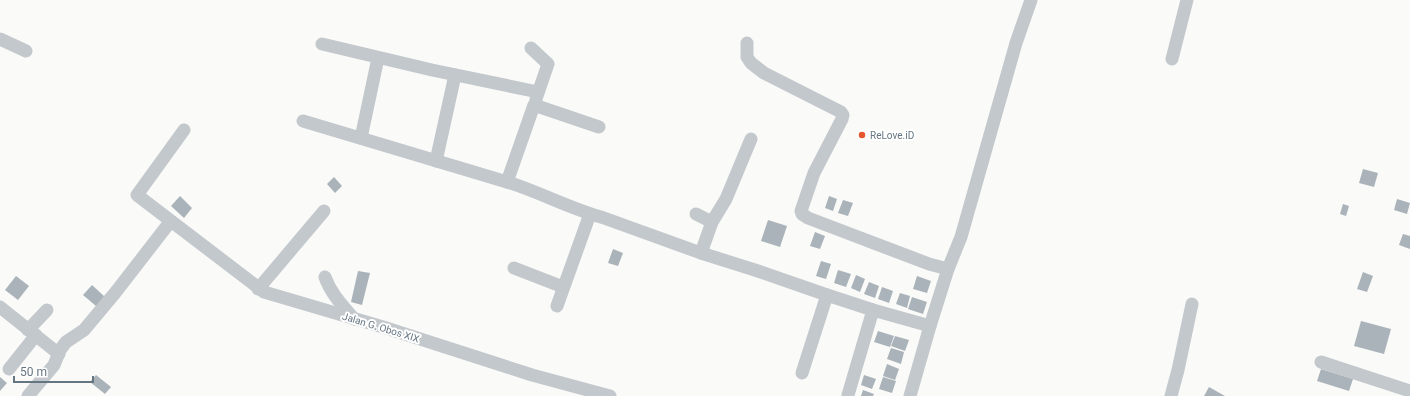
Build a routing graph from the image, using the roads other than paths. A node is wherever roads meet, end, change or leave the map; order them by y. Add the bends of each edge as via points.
1 (1187, 0) edge
2 (1030, 3) edge
3 (0, 39) edge
4 (747, 43) dead end
5 (322, 44) dead end
6 (531, 48) dead end
7 (26, 51) dead end
8 (378, 58) junction
9 (1172, 59) dead end
10 (455, 74) junction
11 (538, 92) junction
12 (534, 105) junction
13 (303, 121) dead end
14 (599, 128) dead end
15 (184, 130) dead end
16 (361, 138) junction
17 (751, 139) dead end
18 (436, 161) junction
19 (507, 182) junction
20 (324, 211) dead end
21 (590, 214) junction
22 (696, 214) dead end
23 (170, 222) junction
24 (712, 222) junction
25 (701, 253) junction
26 (514, 268) dead end
27 (948, 269) junction
28 (325, 277) dead end
29 (563, 287) junction
30 (258, 289) junction
31 (827, 295) junction
32 (1192, 304) dead end
33 (557, 306) dead end
34 (0, 307) edge
35 (47, 310) dead end
36 (873, 310) junction
37 (354, 319) junction
38 (930, 326) junction
39 (32, 332) junction
40 (59, 354) junction
41 (1321, 362) dead end
42 (10, 369) dead end
43 (802, 373) dead end
44 (1410, 391) edge
45 (848, 395) edge
46 (28, 396) edge
47 (610, 396) edge
48 (910, 396) edge
49 (1171, 396) edge

1 - 9 street
2 - 27 street via 1004,80 961,237
3 - 7 street
4 - 27 street via 747,57 751,63 843,115 814,173 801,211 804,217
5 - 8 street
6 - 11 street via 548,64
8 - 10 street
8 - 16 street
10 - 11 street
10 - 18 street
11 - 12 street
12 - 14 street
12 - 19 street
13 - 16 street
15 - 23 street, Jalan G. Obos XIX via 136,195
16 - 18 street
17 - 24 street via 726,198
18 - 19 street
19 - 21 street
20 - 30 street
21 - 25 street
21 - 29 street
22 - 24 street
23 - 30 street, Jalan G. Obos XIX
23 - 40 street via 84,330 66,342
24 - 25 street
25 - 31 street
26 - 29 street
27 - 38 street
28 - 37 street via 334,296
29 - 33 street
30 - 37 street, Jalan G. Obos XIX
31 - 36 street
31 - 43 street
32 - 49 street
34 - 39 street
35 - 39 street
36 - 38 street
36 - 45 street
37 - 47 street, Jalan G. Obos XIX via 532,375
38 - 48 street
39 - 40 street
39 - 42 street
40 - 46 street
41 - 44 street

